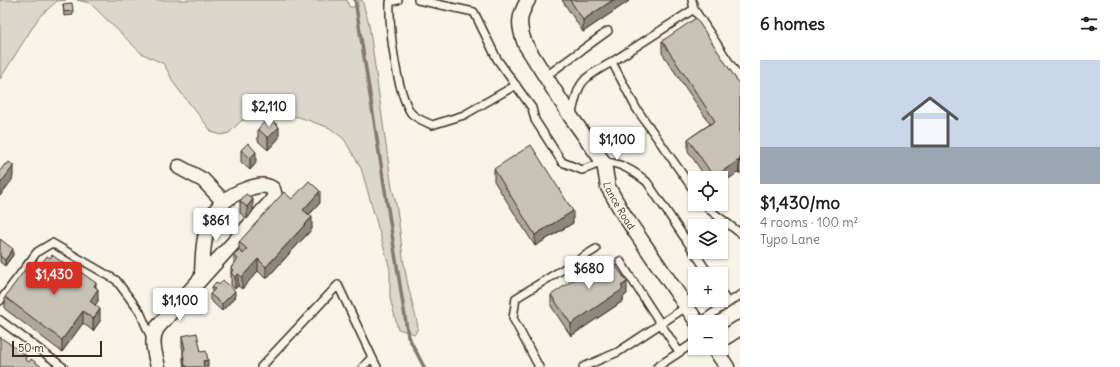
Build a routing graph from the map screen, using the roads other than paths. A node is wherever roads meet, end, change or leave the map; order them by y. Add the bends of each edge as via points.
1 (398, 0) edge
2 (418, 0) edge
3 (528, 0) edge
4 (692, 0) edge
5 (694, 9) junction
6 (608, 31) dead end
7 (612, 62) junction
8 (546, 76) junction
9 (740, 79) edge
10 (516, 85) junction
11 (571, 117) junction
12 (604, 163) junction
13 (179, 167) dead end
14 (688, 182) edge
15 (224, 202) junction
16 (711, 211) edge
17 (740, 233) edge
18 (596, 249) dead end
19 (620, 261) dead end
20 (704, 267) edge
21 (202, 277) junction
22 (740, 295) edge
23 (0, 300) edge
24 (728, 303) edge
25 (686, 307) junction
26 (722, 307) edge
27 (692, 315) edge
28 (710, 315) edge
29 (0, 320) edge
30 (661, 324) junction
31 (740, 328) edge
32 (728, 336) edge
33 (153, 342) junction
34 (688, 346) edge
35 (679, 352) junction
36 (719, 355) edge
37 (372, 357) junction
38 (63, 367) edge
39 (158, 367) edge
40 (261, 367) edge
41 (363, 367) edge
42 (377, 367) edge
43 (539, 367) edge
44 (583, 367) edge
45 (657, 367) edge
46 (727, 367) edge

1 - 10 lane via 390,2 389,20 400,85 412,114 432,126 464,114
2 - 10 lane via 474,12 497,59
3 - 8 street, Lance Road via 521,12 520,31 525,44
4 - 5 lane
5 - 7 lane
5 - 9 lane
6 - 8 lane
7 - 11 lane via 587,76 580,83
7 - 14 lane via 636,108
8 - 11 street, Lance Road
10 - 12 lane via 562,162 582,170
11 - 12 street, Lance Road
12 - 20 lane via 626,168 648,182
12 - 25 street, Lance Road via 608,187
13 - 15 street via 203,180
15 - 21 street via 207,226 203,240
15 - 21 street via 242,191 261,185 268,186 275,192 270,203
16 - 17 lane
18 - 43 lane via 516,298 513,318
19 - 30 lane
21 - 33 street via 157,328
22 - 24 lane
23 - 33 lane via 37,252 52,243 116,280 140,312
25 - 27 street, Lance Road
25 - 30 lane
26 - 28 lane
29 - 38 lane
30 - 35 lane
30 - 44 lane via 618,352
31 - 32 street
33 - 39 street
34 - 35 lane
35 - 45 lane
36 - 46 street
37 - 40 lane via 338,285
37 - 41 lane
37 - 42 lane

